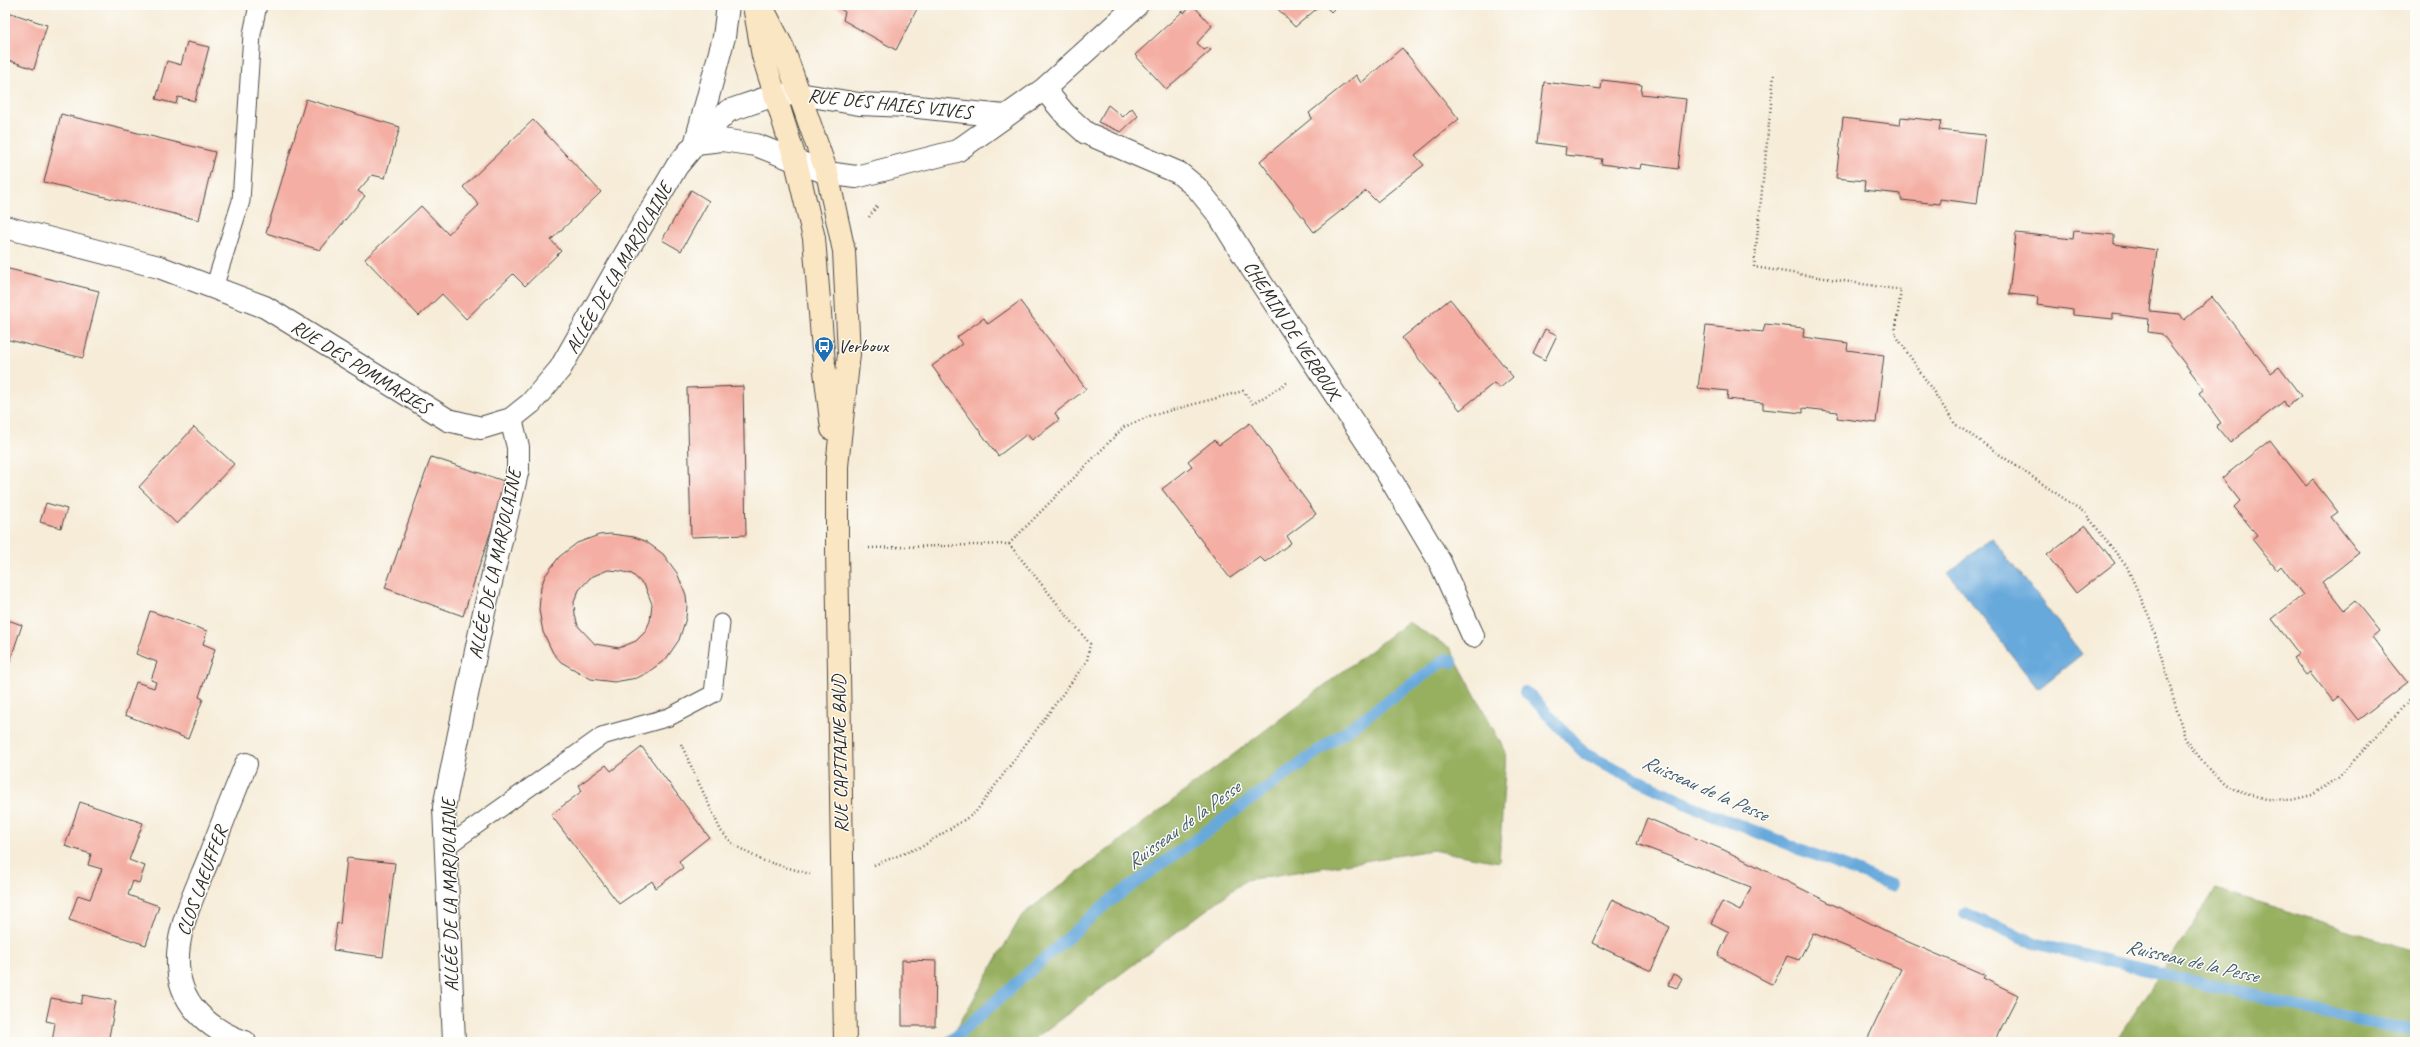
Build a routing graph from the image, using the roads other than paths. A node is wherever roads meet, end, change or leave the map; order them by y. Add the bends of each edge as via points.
1 (258, 5) edge
2 (728, 5) edge
3 (754, 5) edge
4 (761, 5) edge
5 (1137, 5) edge
6 (1044, 89) junction
7 (799, 94) junction
8 (775, 95) junction
9 (1004, 116) junction
10 (696, 142) junction
11 (796, 162) junction
12 (827, 173) junction
13 (5, 227) edge
14 (214, 288) junction
15 (511, 419) junction
16 (837, 466) junction
17 (721, 623) dead end
18 (1474, 636) dead end
19 (246, 764) dead end
20 (446, 847) junction
21 (246, 1042) edge
22 (454, 1042) edge
23 (845, 1042) edge

1 - 14 lane via 252,34 241,201
2 - 10 street, ALLÉE DE LA MARJOLAINE via 724,36
3 - 8 main road, RUE CAPITAINE BAUD via 763,56
4 - 7 main road, RUE CAPITAINE BAUD via 783,48
5 - 6 street, RUE DES HAIES VIVES
6 - 9 street, RUE DES HAIES VIVES
6 - 18 street, CHEMIN DE VERBOUX via 1064,114 1086,133 1179,173 1197,188 1218,214 1387,473 1440,562
7 - 8 street, RUE DES HAIES VIVES
7 - 9 street, RUE DES HAIES VIVES via 859,104 908,106
7 - 12 main road, RUE CAPITAINE BAUD
8 - 10 street, ALLÉE DE LA MARJOLAINE via 728,111
8 - 11 main road, RUE CAPITAINE BAUD
9 - 12 street, RUE DES HAIES VIVES via 957,151 856,177
10 - 11 street via 722,140 756,145
10 - 15 street, ALLÉE DE LA MARJOLAINE via 677,166 623,256 560,369 531,403
11 - 12 street
11 - 16 main road, RUE CAPITAINE BAUD via 814,238 824,363
12 - 16 main road, RUE CAPITAINE BAUD via 844,251 848,354
13 - 14 street, RUE DES POMMARIES via 159,267
14 - 15 street, RUE DES POMMARIES via 265,307 448,420 481,428
15 - 20 street, ALLÉE DE LA MARJOLAINE via 518,447 518,469 484,612 444,807
16 - 23 main road, RUE CAPITAINE BAUD
17 - 20 lane via 713,694 668,717 602,736
19 - 21 street, CLOS LAEUFFER via 184,919 178,950 178,971 183,990 192,1006 217,1029 231,1038
20 - 22 street, ALLÉE DE LA MARJOLAINE

